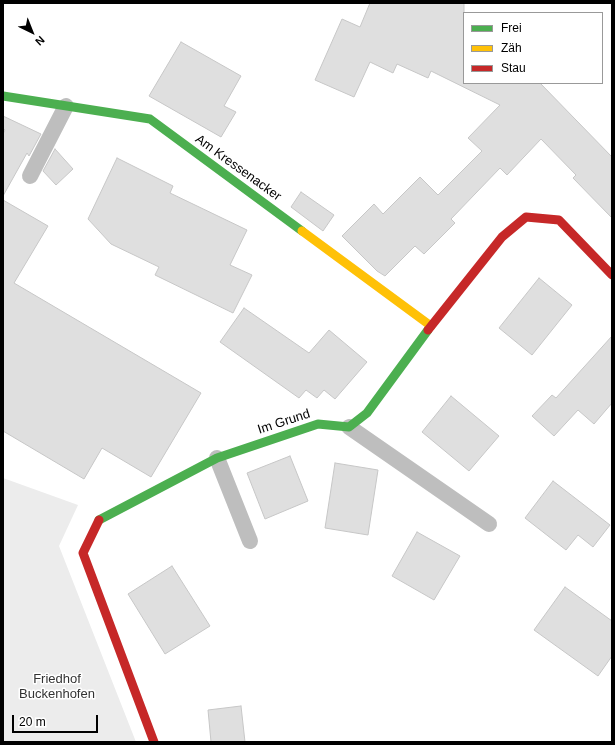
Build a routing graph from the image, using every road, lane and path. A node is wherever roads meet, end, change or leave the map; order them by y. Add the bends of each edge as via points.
1 (3, 96) edge
2 (66, 106) junction
3 (30, 176) dead end
4 (612, 275) edge
5 (431, 326) junction
6 (349, 427) junction
7 (217, 458) junction
8 (489, 524) dead end
9 (250, 541) dead end
10 (154, 742) edge

1 - 2 street, Am Kressenacker
2 - 3 lane
2 - 5 street, Am Kressenacker via 150,119
4 - 5 street via 559,220 526,217 502,236
5 - 6 street via 368,413
6 - 7 street, Im Grund via 318,424
6 - 8 lane
7 - 9 lane
7 - 10 street, Im Grund via 98,520 83,553

